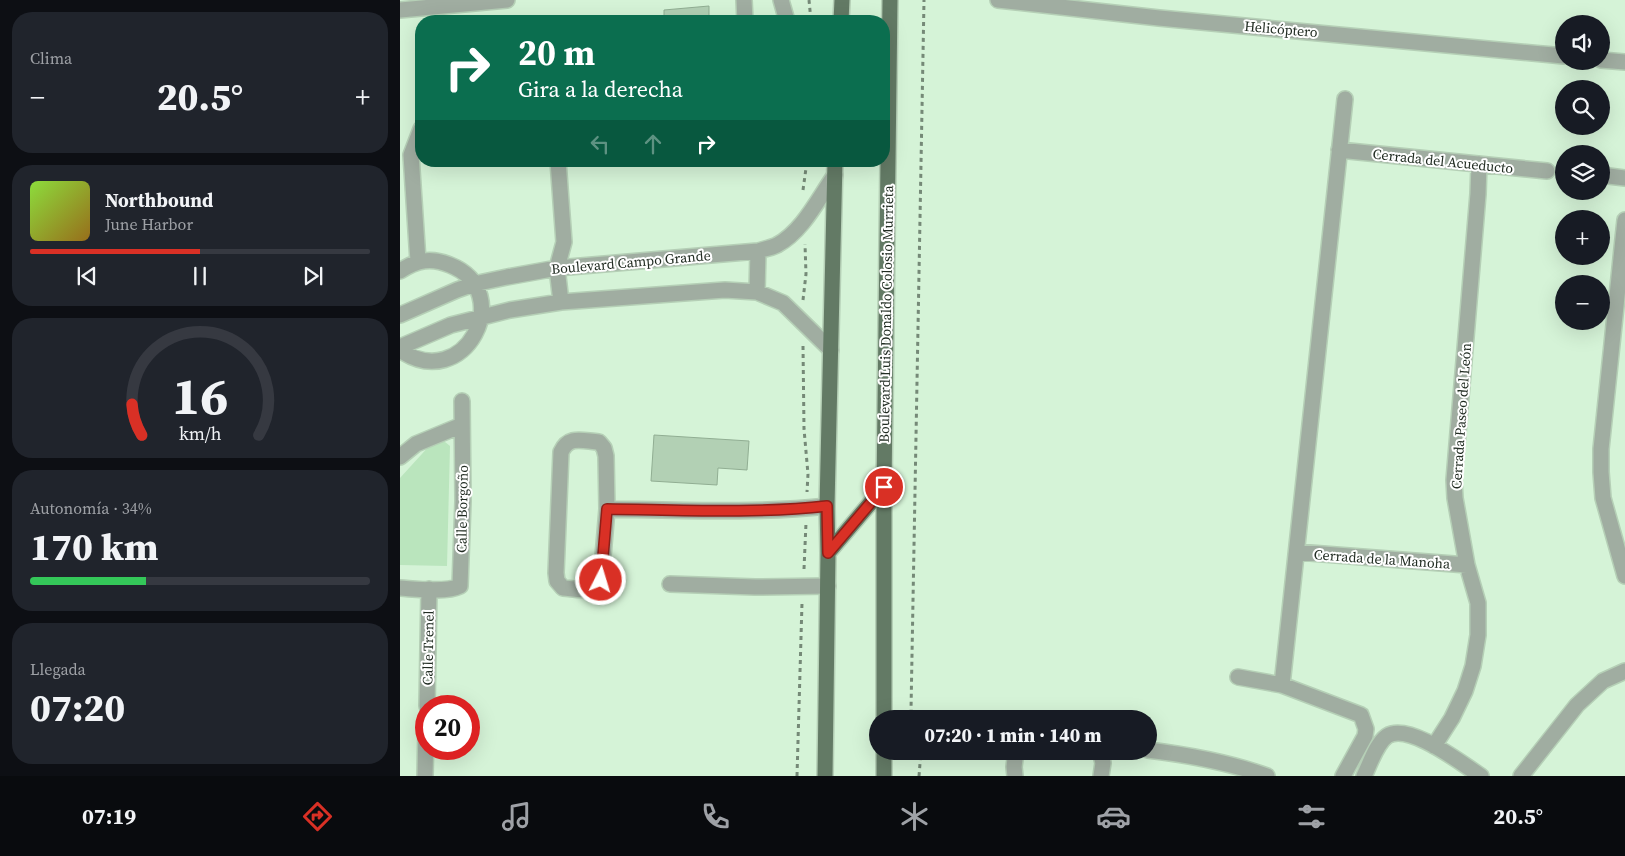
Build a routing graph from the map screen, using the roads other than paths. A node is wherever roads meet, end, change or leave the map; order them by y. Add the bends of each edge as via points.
1 (507, 0) edge
2 (744, 0) edge
3 (781, 0) edge
4 (842, 0) edge
5 (890, 0) edge
6 (998, 0) edge
7 (400, 10) edge
8 (745, 15) edge
9 (785, 15) edge
10 (841, 15) edge
11 (890, 15) edge
12 (1555, 55) edge
13 (1610, 61) edge
14 (1625, 62) edge
15 (1345, 99) dead end
16 (415, 145) edge
17 (1339, 150) junction
18 (1479, 164) junction
19 (558, 167) edge
20 (888, 167) edge
21 (835, 168) edge
22 (1547, 172) dead end
23 (1610, 176) edge
24 (1625, 178) edge
25 (1625, 220) edge
26 (758, 251) junction
27 (418, 261) junction
28 (557, 268) junction
29 (400, 271) edge
30 (474, 284) junction
31 (757, 292) junction
32 (561, 302) junction
33 (400, 315) edge
34 (481, 316) junction
35 (400, 349) edge
36 (831, 350) junction
37 (462, 401) dead end
38 (462, 425) junction
39 (400, 457) edge
40 (884, 487) junction
41 (827, 506) junction
42 (607, 509) junction
43 (1297, 552) junction
44 (828, 553) junction
45 (1467, 565) junction
46 (1625, 576) edge
47 (670, 584) dead end
48 (828, 586) junction
49 (400, 588) edge
50 (429, 589) junction
51 (1625, 671) edge
52 (1238, 677) dead end
53 (1282, 685) junction
54 (427, 695) edge
55 (884, 710) edge
56 (1434, 746) junction
57 (1157, 751) edge
58 (425, 760) edge
59 (884, 760) edge
60 (1015, 760) edge
61 (1102, 760) edge
62 (425, 776) edge
63 (825, 776) edge
64 (884, 776) edge
65 (1015, 776) edge
66 (1101, 776) edge
67 (1267, 776) edge
68 (1343, 776) edge
69 (1364, 776) edge
70 (1481, 776) edge
71 (1521, 776) edge

1 - 7 street
2 - 8 street
3 - 9 street
4 - 10 main road
5 - 11 main road, Boulevard Luis Donaldo Colosio Murrieta
6 - 12 street, Helicóptero
13 - 14 street
15 - 17 street
16 - 27 street via 411,155
17 - 18 street, Cerrada del Acueducto
17 - 43 street
18 - 22 street, Cerrada del Acueducto
18 - 45 street, Cerrada Paseo del León via 1454,480
19 - 28 street via 564,242
20 - 40 main road, Boulevard Luis Donaldo Colosio Murrieta
21 - 26 street, Boulevard Campo Grande via 804,221 791,236 776,246
21 - 36 main road
23 - 24 street
25 - 46 street via 1601,472 1603,498
26 - 28 street, Boulevard Campo Grande
26 - 31 street
27 - 29 street
27 - 30 street via 440,260 460,268
28 - 30 street, Boulevard Campo Grande
28 - 32 street
30 - 33 street, Boulevard Campo Grande
30 - 34 street via 482,305
31 - 32 street via 725,290
31 - 36 street via 783,304
32 - 34 street
34 - 35 street via 437,330
34 - 35 street via 472,341 451,357 424,361
36 - 41 main road
37 - 38 street, Calle Borgoño
38 - 39 street via 416,444
38 - 50 street, Calle Borgoño via 460,586
40 - 44 main road
40 - 55 main road, Boulevard Luis Donaldo Colosio Murrieta
41 - 42 street via 767,511
41 - 44 main road
42 - 42 street via 604,448 598,442 570,440 561,452 556,573 563,588 590,590 601,580
43 - 45 street, Cerrada de la Manoha
43 - 53 street
44 - 48 main road
45 - 56 street, Cerrada Paseo del León via 1478,603 1478,635 1473,666 1452,718
47 - 48 street
48 - 63 main road
49 - 50 street
50 - 54 street, Calle Trenel
51 - 71 street via 1603,682 1583,699
52 - 53 street
53 - 68 street via 1361,715 1366,736
56 - 69 street via 1405,733 1386,736
56 - 70 street
57 - 67 street via 1185,754
58 - 62 street
59 - 64 main road
60 - 65 street
61 - 66 street

